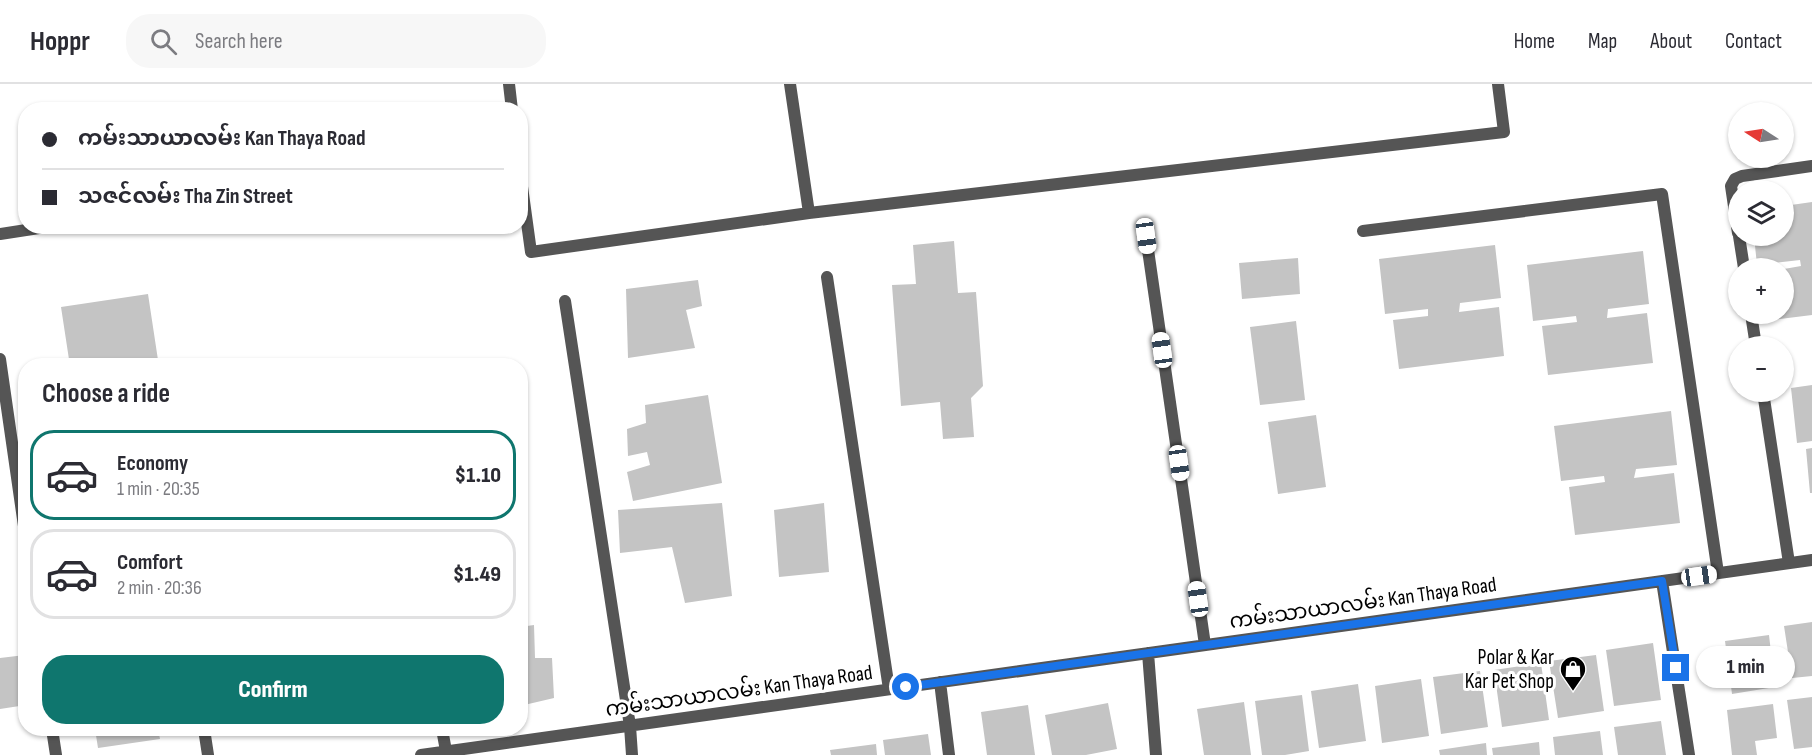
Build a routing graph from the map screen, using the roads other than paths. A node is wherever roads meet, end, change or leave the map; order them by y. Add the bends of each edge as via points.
1 (509, 84) edge
2 (790, 84) edge
3 (1498, 84) edge
4 (511, 102) edge
5 (1812, 166) edge
6 (1734, 180) edge
7 (809, 213) junction
8 (528, 230) edge
9 (18, 231) edge
10 (1363, 231) dead end
11 (0, 234) edge
12 (1146, 236) dead end
13 (827, 277) dead end
14 (565, 301) dead end
15 (0, 359) edge
16 (1765, 402) edge
17 (18, 484) edge
18 (1812, 560) edge
19 (1789, 563) junction
20 (1718, 573) junction
21 (1662, 581) junction
22 (1205, 645) junction
23 (1148, 653) junction
24 (940, 682) junction
25 (889, 689) junction
26 (630, 726) junction
27 (53, 736) edge
28 (205, 736) edge
29 (443, 736) edge
30 (446, 752) junction
31 (56, 755) edge
32 (208, 755) edge
33 (421, 755) edge
34 (632, 755) edge
35 (948, 755) edge
36 (1156, 755) edge
37 (1689, 755) edge

1 - 4 street
2 - 7 street
3 - 7 street via 1504,132
5 - 6 street
7 - 8 street via 531,252
9 - 11 street
10 - 20 street via 1662,194
12 - 22 street
13 - 25 street
14 - 26 street
15 - 17 street
16 - 19 street
18 - 19 street, ကမ်းသာယာလမ်း Kan Thaya Road
19 - 20 street, ကမ်းသာယာလမ်း Kan Thaya Road
20 - 21 street, ကမ်းသာယာလမ်း Kan Thaya Road
21 - 22 street, ကမ်းသာယာလမ်း Kan Thaya Road
21 - 37 street
22 - 23 street, ကမ်းသာယာလမ်း Kan Thaya Road
23 - 24 street, ကမ်းသာယာလမ်း Kan Thaya Road
23 - 36 street
24 - 25 street, ကမ်းသာယာလမ်း Kan Thaya Road
24 - 35 street
25 - 26 street, ကမ်းသာယာလမ်း Kan Thaya Road
26 - 30 street, ကမ်းသာယာလမ်း Kan Thaya Road
26 - 34 street
27 - 31 street
28 - 32 street
29 - 30 street
30 - 33 street, ကမ်းသာယာလမ်း Kan Thaya Road

